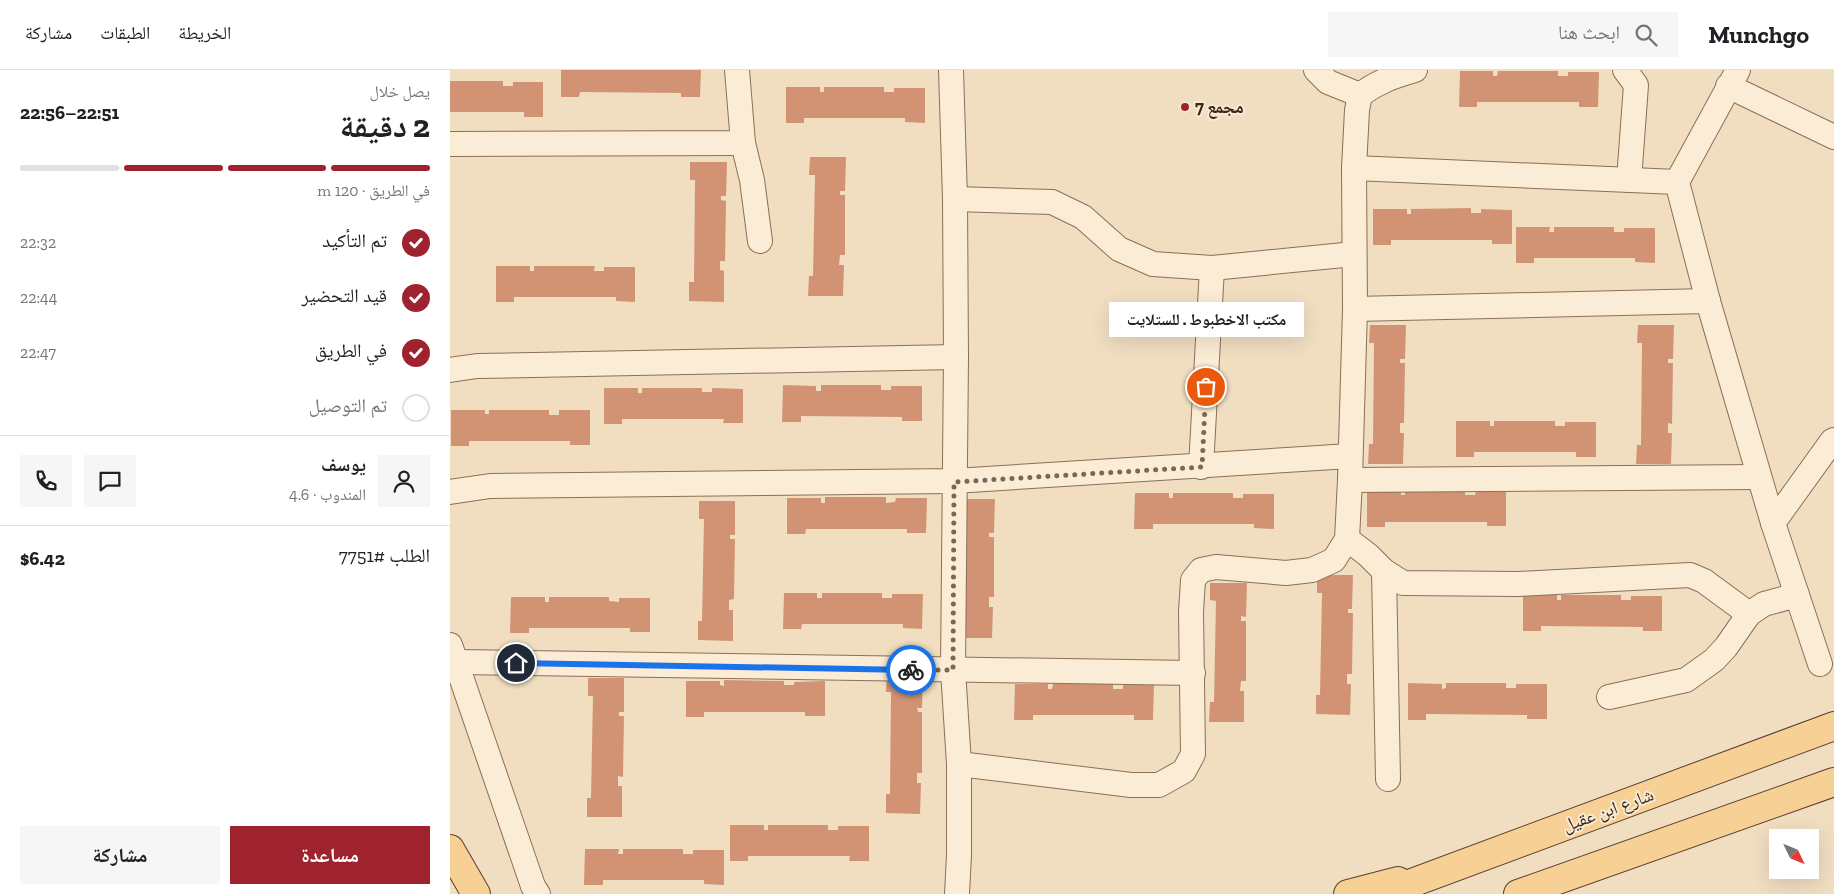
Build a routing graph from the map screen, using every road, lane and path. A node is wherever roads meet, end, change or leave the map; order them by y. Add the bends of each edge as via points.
1 (737, 70) edge
2 (951, 70) edge
3 (1316, 70) edge
4 (1415, 70) edge
5 (1625, 70) edge
6 (1733, 78) edge
7 (1360, 95) junction
8 (1834, 137) edge
9 (743, 142) junction
10 (450, 144) edge
11 (1354, 168) junction
12 (1629, 180) junction
13 (1677, 182) junction
14 (955, 199) junction
15 (760, 241) dead end
16 (1354, 254) junction
17 (1212, 268) junction
18 (1708, 302) junction
19 (1355, 309) junction
20 (956, 357) junction
21 (450, 370) edge
22 (1834, 440) edge
23 (1350, 456) junction
24 (1202, 467) junction
25 (1759, 477) junction
26 (1350, 480) junction
27 (954, 482) junction
28 (450, 492) edge
29 (1773, 523) junction
30 (1347, 539) junction
31 (1384, 571) junction
32 (1797, 595) junction
33 (1749, 614) junction
34 (453, 654) edge
35 (1820, 664) dead end
36 (953, 670) junction
37 (1192, 674) junction
38 (1609, 697) dead end
39 (1834, 726) edge
40 (959, 764) junction
41 (1388, 779) dead end
42 (1834, 782) edge
43 (450, 849) edge
44 (959, 855) junction
45 (1469, 862) junction
46 (450, 876) edge
47 (455, 894) edge
48 (476, 894) edge
49 (538, 894) edge
50 (942, 894) edge
51 (957, 894) edge
52 (1348, 894) edge
53 (1382, 894) edge
54 (1518, 894) edge

1 - 9 street
2 - 14 street
3 - 7 street via 1328,82
4 - 7 street via 1372,85
5 - 12 street via 1636,85
6 - 8 street
6 - 13 street
7 - 11 street
9 - 10 street
9 - 15 street
11 - 12 street
11 - 16 street
12 - 13 street
13 - 18 street
14 - 17 street via 1052,202 1083,217 1119,249 1153,264
14 - 20 street
16 - 17 street
16 - 19 street
17 - 24 street
18 - 19 street
18 - 25 street
19 - 23 street
20 - 21 street via 477,366
20 - 27 street
22 - 29 street
23 - 24 street
23 - 26 street
24 - 27 street
25 - 26 street
25 - 29 street
26 - 30 street
27 - 28 street via 490,486
27 - 36 street
29 - 32 street
30 - 31 street
30 - 37 street via 1334,560 1312,570 1286,573 1216,567 1201,570 1193,580
31 - 33 street via 1403,583 1425,584 1518,584 1690,575 1704,581
31 - 41 street
32 - 33 street via 1764,604
32 - 35 street
33 - 38 street via 1714,660 1686,680
34 - 36 street
34 - 49 street
36 - 37 street
36 - 40 street
37 - 40 street via 1193,754 1184,771 1159,785 1130,785
39 - 45 main road, شارع ابن عقيل
40 - 44 street
42 - 54 main road
43 - 48 main road
44 - 50 street
44 - 51 street
45 - 52 main road
45 - 53 main road, شارع ابن عقيل
46 - 47 main road

